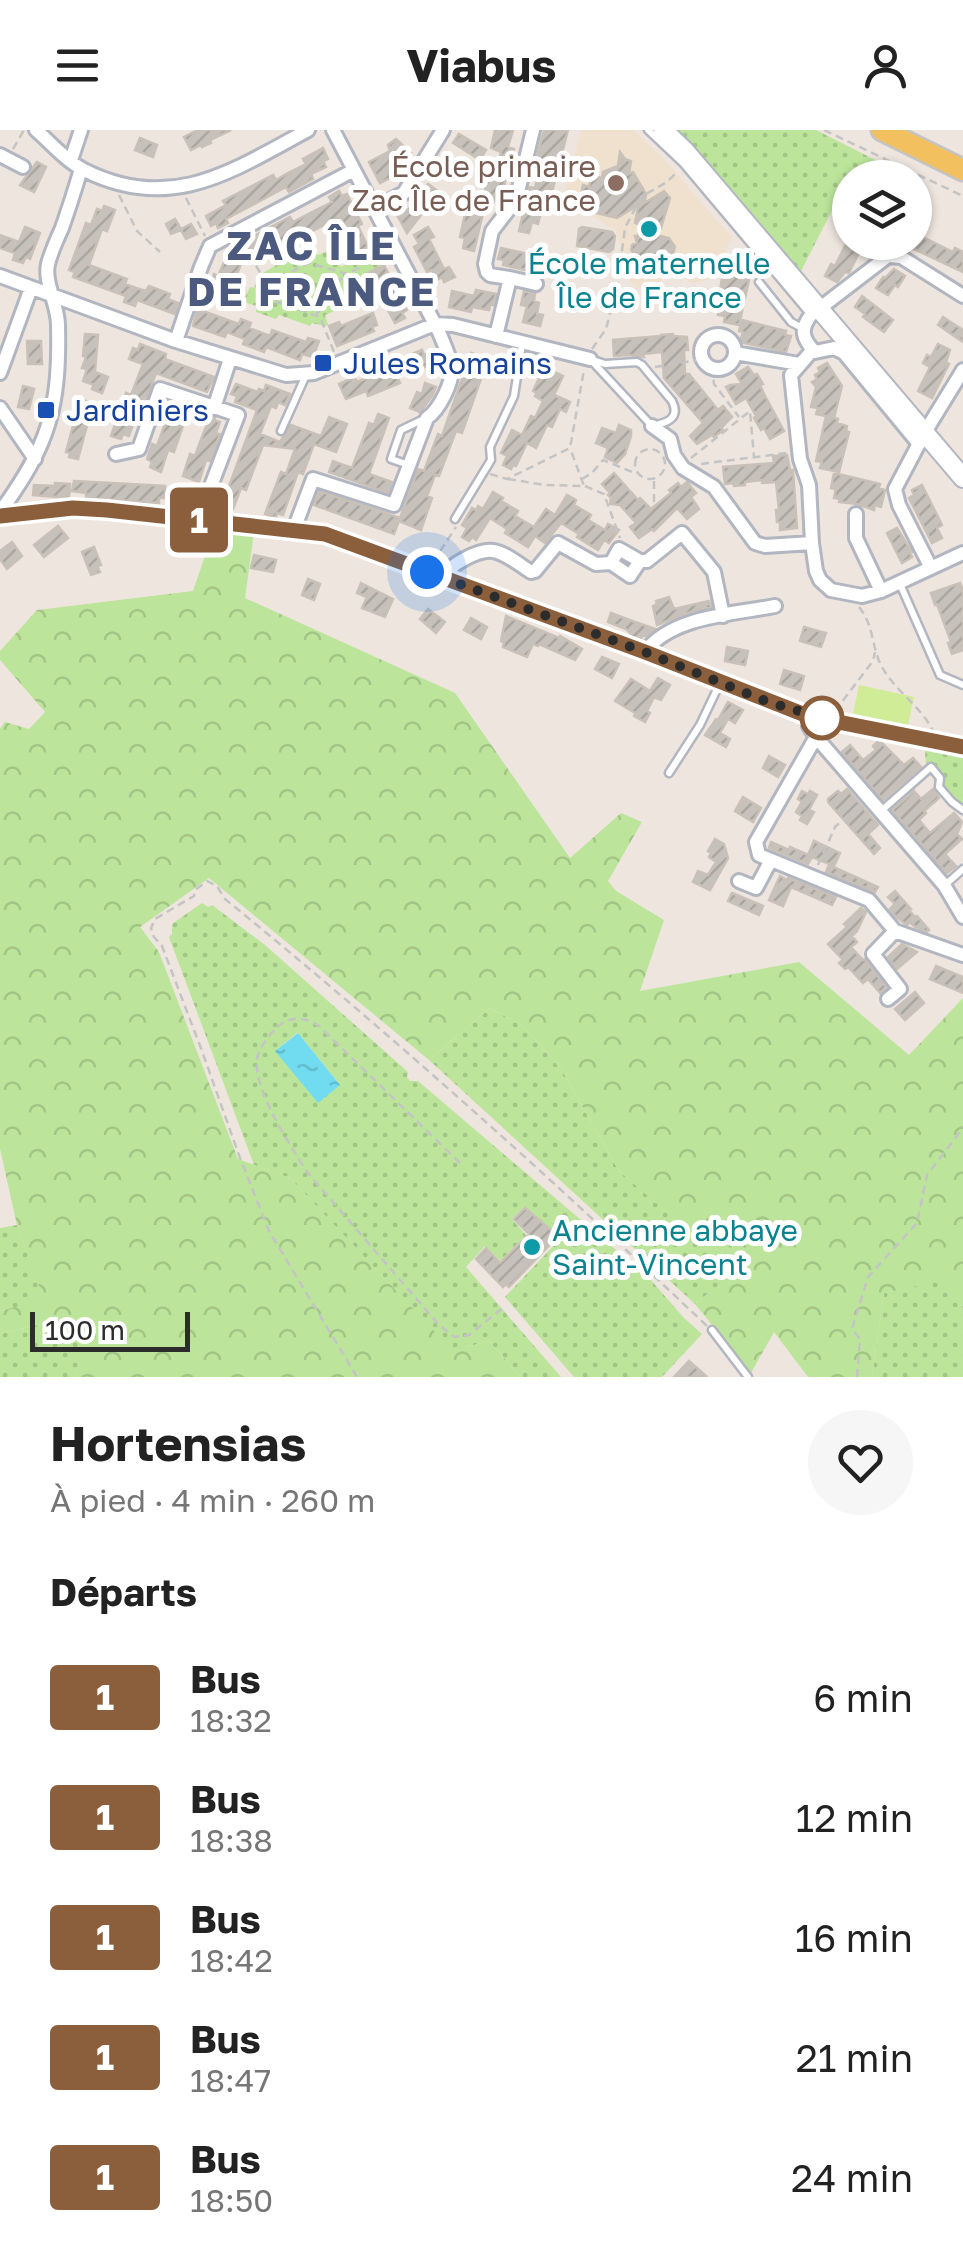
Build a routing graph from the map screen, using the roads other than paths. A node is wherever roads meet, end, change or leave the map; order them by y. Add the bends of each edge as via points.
1 (36, 130) edge
2 (81, 130) edge
3 (308, 130) edge
4 (333, 130) edge
5 (443, 130) edge
6 (534, 130) edge
7 (648, 130) edge
8 (663, 130) edge
9 (882, 130) edge
10 (4, 157) edge
11 (76, 164) junction
12 (23, 167) dead end
13 (354, 170) junction
14 (963, 170) edge
15 (374, 209) junction
16 (0, 276) edge
17 (510, 278) junction
18 (759, 282) dead end
19 (536, 284) dead end
20 (31, 288) junction
21 (53, 296) junction
22 (963, 296) edge
23 (815, 312) junction
24 (435, 324) junction
25 (803, 328) junction
26 (496, 336) junction
27 (176, 341) junction
28 (522, 342) junction
29 (814, 351) junction
30 (734, 354) junction
31 (588, 358) junction
32 (230, 359) junction
33 (799, 364) junction
34 (614, 365) junction
35 (963, 370) edge
36 (0, 373) edge
37 (306, 375) junction
38 (609, 378) junction
39 (0, 408) edge
40 (214, 408) junction
41 (427, 418) junction
42 (652, 426) junction
43 (281, 431) dead end
44 (922, 438) junction
45 (116, 454) dead end
46 (35, 459) junction
47 (410, 465) junction
48 (963, 478) edge
49 (0, 514) edge
50 (856, 514) dead end
51 (456, 519) road end
52 (198, 520) junction
53 (293, 532) junction
54 (812, 543) junction
55 (963, 553) edge
56 (640, 562) junction
57 (610, 563) junction
58 (930, 568) junction
59 (442, 578) junction
60 (900, 582) junction
61 (881, 591) junction
62 (775, 606) dead end
63 (723, 616) junction
64 (645, 652) junction
65 (720, 683) junction
66 (963, 685) edge
67 (808, 716) junction
68 (816, 737) junction
69 (963, 747) edge
70 (669, 772) dead end
71 (963, 810) edge
72 (881, 811) junction
73 (771, 860) junction
74 (963, 868) edge
75 (739, 881) dead end
76 (944, 886) junction
77 (963, 917) edge
78 (895, 932) junction
79 (963, 955) edge
80 (888, 999) dead end
81 (712, 1330) road end
82 (748, 1377) edge

1 - 11 street
2 - 11 street
3 - 11 street via 181,188 112,180
4 - 13 street
5 - 15 street via 404,193
6 - 17 street via 516,200 492,231 485,264 486,272
7 - 23 lane
8 - 23 main road
9 - 14 main road
10 - 12 street
11 - 21 street via 71,203 47,268
13 - 15 street
13 - 27 street via 210,246
15 - 24 street
16 - 20 street
17 - 19 street
17 - 26 street
18 - 25 lane
20 - 21 street
20 - 36 street
21 - 27 street
21 - 46 street via 56,389
22 - 23 street via 901,257 888,256
23 - 25 street
23 - 44 main road
24 - 26 street
24 - 37 street
24 - 41 street via 452,374 437,411
25 - 29 street
26 - 28 street
27 - 32 street
28 - 31 street
28 - 51 lane via 514,396 490,446 491,460
29 - 33 street
29 - 44 street via 844,353
30 - 30 street via 726,366 707,363 701,348 712,336 723,336
30 - 33 street
31 - 34 lane
31 - 38 lane
32 - 37 street
32 - 40 street
33 - 54 street via 791,375
34 - 38 lane
34 - 42 lane via 637,362 676,408 670,421
35 - 44 street
37 - 43 lane
38 - 42 lane
39 - 46 street
40 - 45 street via 160,389 139,449
40 - 52 street via 238,416
41 - 47 street
41 - 47 lane via 400,430 391,459
42 - 54 street via 670,440 681,466 714,487 755,543
44 - 48 main road
44 - 58 street via 895,489
46 - 49 street
47 - 53 street via 394,505 314,478
49 - 52 street via 73,508
50 - 61 street via 856,538
52 - 53 street
53 - 59 street via 325,534
54 - 61 street via 816,571 831,590 862,596
55 - 58 street
56 - 57 street via 630,576
56 - 57 street via 619,549
56 - 63 street via 682,533 714,572
57 - 59 street via 596,564 558,543 535,571 488,551 454,564
58 - 60 street
59 - 64 street
60 - 61 street
60 - 66 lane via 940,675
62 - 63 street
63 - 64 street via 678,625
64 - 65 street
65 - 67 street
65 - 70 lane
67 - 68 street
67 - 69 street
68 - 72 street
68 - 73 street via 756,842 760,855
71 - 72 lane via 931,767
72 - 76 street
73 - 75 street via 756,888
73 - 78 street via 869,900
74 - 76 lane
76 - 77 street
78 - 79 street
78 - 80 street via 872,954 900,989
81 - 82 lane

